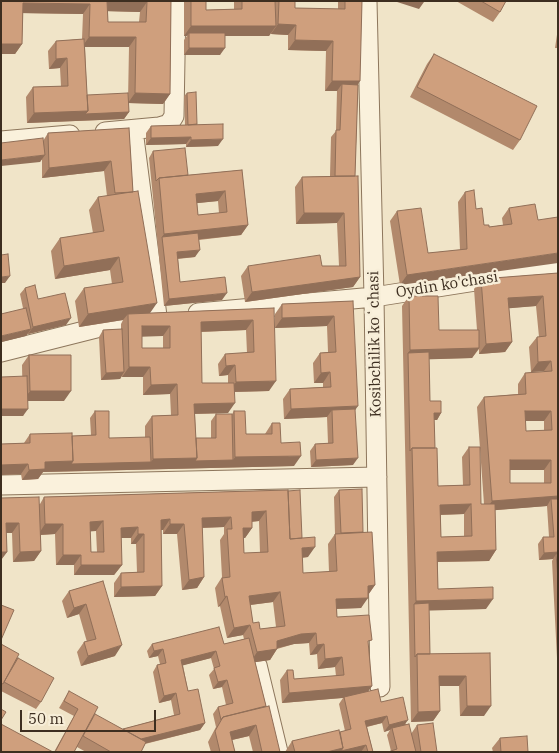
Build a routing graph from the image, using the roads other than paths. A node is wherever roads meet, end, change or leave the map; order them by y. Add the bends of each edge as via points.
1 (176, 1) edge
2 (367, 1) edge
3 (133, 130) junction
4 (1, 141) edge
5 (558, 268) edge
6 (374, 297) junction
7 (157, 316) junction
8 (1, 352) edge
9 (377, 477) junction
10 (1, 485) edge
11 (257, 666) edge
12 (380, 687) dead end
13 (278, 752) edge

1 - 3 street via 174,116 169,124
2 - 6 street, Kosibchilik koʻchasi
3 - 4 street
3 - 7 street
5 - 6 street, Oydin ko'chasi
6 - 7 street, Oydin ko'chasi
6 - 9 street, Kosibchilik koʻchasi
7 - 8 street, Oydin ko'chasi
9 - 10 street
9 - 12 street, Kosibchilik koʻchasi
11 - 13 street

